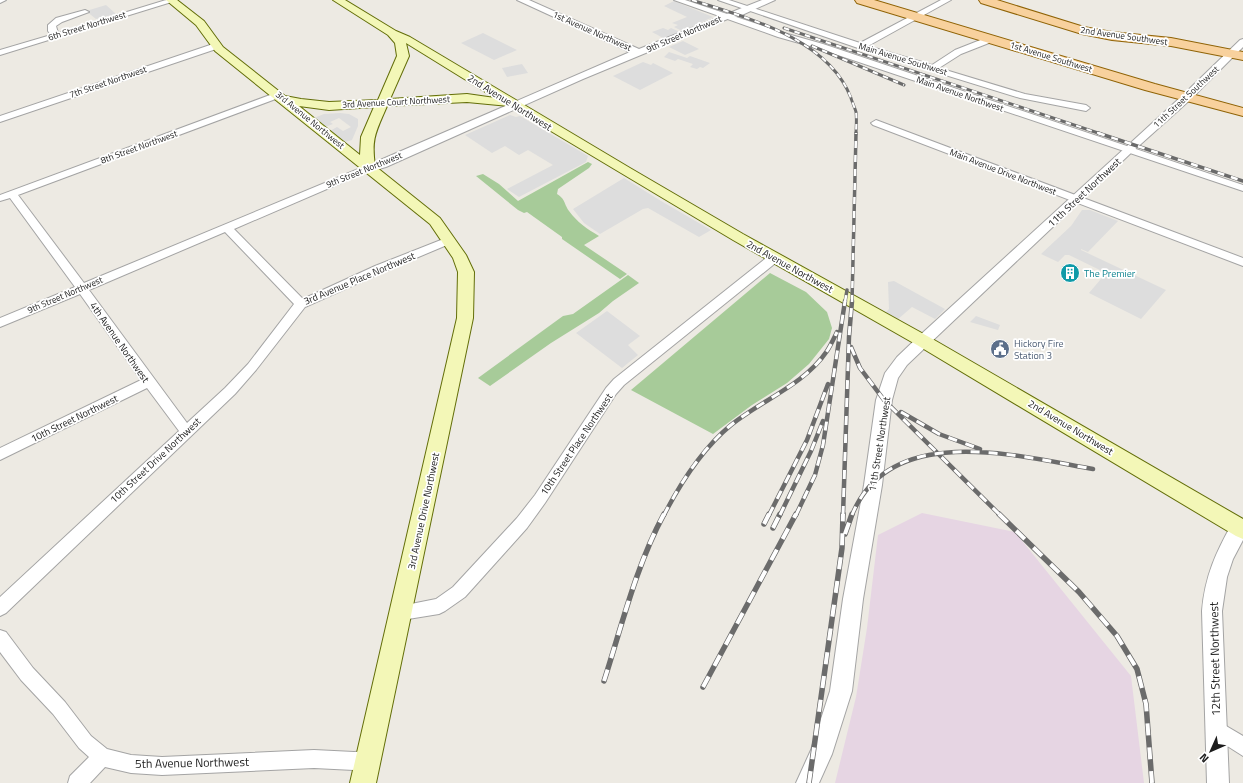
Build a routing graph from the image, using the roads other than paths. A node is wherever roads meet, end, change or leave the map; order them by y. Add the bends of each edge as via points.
1 (172, 0) edge
2 (338, 0) edge
3 (522, 0) edge
4 (678, 0) edge
5 (722, 0) edge
6 (770, 0) edge
7 (861, 0) edge
8 (947, 0) edge
9 (985, 0) edge
10 (750, 9) junction
11 (85, 12) dead end
12 (727, 16) junction
13 (916, 17) junction
14 (392, 33) junction
15 (56, 36) junction
16 (609, 39) junction
17 (991, 39) junction
18 (1243, 42) edge
19 (216, 46) junction
20 (861, 46) junction
21 (0, 53) edge
22 (640, 53) junction
23 (1237, 55) edge
24 (623, 60) junction
25 (933, 68) junction
26 (278, 95) junction
27 (1187, 97) junction
28 (382, 103) junction
29 (515, 105) junction
30 (1086, 108) dead end
31 (1243, 112) edge
32 (0, 119) edge
33 (876, 123) dead end
34 (1128, 150) junction
35 (368, 168) junction
36 (1243, 188) edge
37 (12, 194) junction
38 (0, 198) edge
39 (1076, 199) junction
40 (226, 227) junction
41 (450, 240) junction
42 (774, 258) junction
43 (1243, 262) edge
44 (82, 288) junction
45 (301, 304) junction
46 (0, 323) edge
47 (923, 341) junction
48 (148, 382) junction
49 (186, 432) junction
50 (0, 454) edge
51 (1242, 527) edge
52 (0, 608) edge
53 (402, 612) junction
54 (0, 638) edge
55 (1216, 729) junction
56 (1243, 747) edge
57 (102, 757) junction
58 (368, 760) junction
59 (77, 783) edge
60 (364, 783) edge
61 (807, 783) edge
62 (1218, 783) edge

1 - 15 street, 6th Street Northwest
1 - 19 main road, 3rd Avenue Northwest via 200,23
2 - 14 main road, 2nd Avenue Northwest
3 - 16 street, 1st Avenue Northwest
4 - 12 street, Main Avenue Northwest
5 - 10 street, Main Avenue Southwest
6 - 10 street, 9th Street Northwest
7 - 13 main road, 1st Avenue Southwest
8 - 13 street
9 - 23 main road, 2nd Avenue Southwest via 1082,30 1171,42
10 - 12 street, 9th Street Northwest
10 - 20 street, Main Avenue Southwest
11 - 15 street via 59,20 52,25 52,31
12 - 22 street, 9th Street Northwest
12 - 34 street, Main Avenue Northwest
13 - 17 main road, 1st Avenue Southwest
13 - 20 street
14 - 28 main road via 400,43 402,56
14 - 29 main road, 2nd Avenue Northwest
15 - 21 street, 6th Street Northwest
16 - 22 street, 1st Avenue Northwest
16 - 24 street via 627,52
17 - 25 street via 958,52
17 - 27 main road, 1st Avenue Southwest
18 - 23 street, 11th Street Southwest
19 - 26 main road, 3rd Avenue Northwest
19 - 32 street, 7th Street Northwest
20 - 25 street, Main Avenue Southwest
22 - 24 street, 9th Street Northwest
23 - 27 street, 11th Street Southwest
24 - 29 street, 9th Street Northwest
25 - 30 street, Main Avenue Southwest via 1024,96
26 - 28 main road, 3rd Avenue Court Northwest via 295,102 314,105
26 - 35 main road, 3rd Avenue Northwest
26 - 37 street, 8th Street Northwest
27 - 31 main road, 1st Avenue Southwest
27 - 34 street, 11th Street Southwest
28 - 29 main road, 3rd Avenue Court Northwest via 467,98
28 - 35 main road via 366,144
29 - 35 street, 9th Street Northwest
29 - 42 main road, 2nd Avenue Northwest
33 - 39 street, Main Avenue Drive Northwest
34 - 36 street, Main Avenue Northwest
34 - 39 street, 11th Street Northwest
35 - 40 street, 9th Street Northwest
35 - 41 main road, 3rd Avenue Northwest via 435,221
37 - 38 street, 8th Street Northwest
37 - 44 street, 4th Avenue Northwest
39 - 43 street, Main Avenue Drive Northwest
39 - 47 street, 11th Street Northwest
40 - 44 street, 9th Street Northwest
40 - 45 street, 3rd Avenue Place Northwest
41 - 45 street, 3rd Avenue Place Northwest
41 - 53 main road, 3rd Avenue Drive Northwest via 466,272 465,318
42 - 47 main road, 2nd Avenue Northwest
42 - 53 street, 10th Street Place Northwest via 611,391 522,523 459,592 439,606
44 - 46 street, 9th Street Northwest
44 - 48 street, 4th Avenue Northwest
45 - 49 street, 10th Street Drive Northwest via 252,367
47 - 51 main road, 2nd Avenue Northwest
47 - 61 street, 11th Street Northwest via 899,364 891,377 884,400 841,691 822,754
48 - 49 street, 4th Avenue Northwest
48 - 50 street, 10th Street Northwest
49 - 52 street, 10th Street Drive Northwest
51 - 55 street, 12th Street Northwest via 1219,568 1213,591
53 - 58 main road, 3rd Avenue Drive Northwest
54 - 57 street, 5th Avenue Northwest via 26,674 85,742
55 - 56 street
55 - 62 street, 12th Street Northwest
57 - 58 street, 5th Avenue Northwest via 131,764 162,766 314,759
57 - 59 street
58 - 60 main road, 3rd Avenue Drive Northwest

